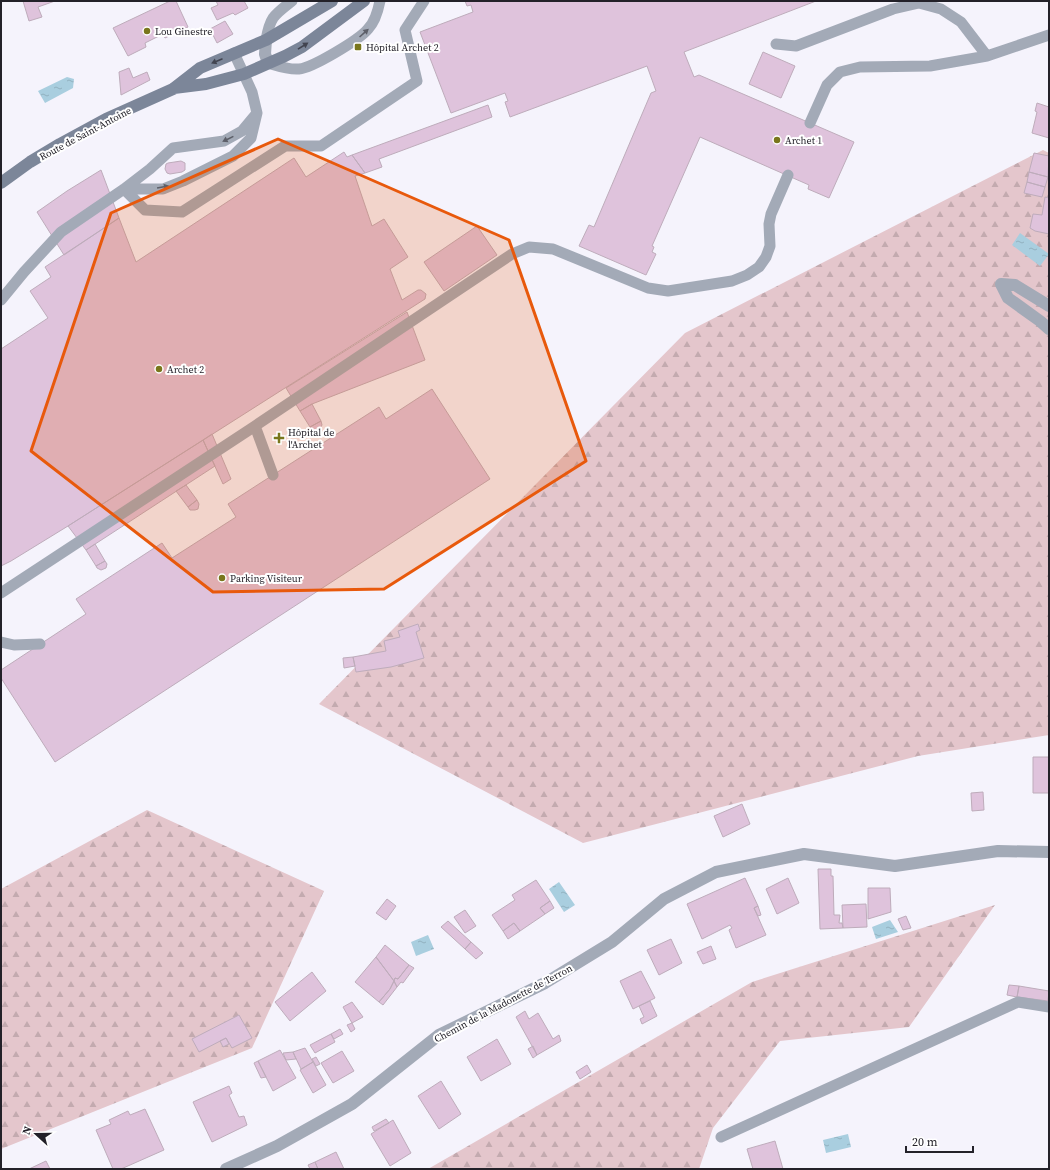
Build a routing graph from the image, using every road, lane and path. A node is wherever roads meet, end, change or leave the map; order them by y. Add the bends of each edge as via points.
1 (292, 1) edge
2 (332, 1) edge
3 (364, 1) edge
4 (380, 1) edge
5 (424, 1) edge
6 (1049, 35) edge
7 (266, 40) junction
8 (776, 44) dead end
9 (234, 53) junction
10 (987, 56) junction
11 (268, 63) junction
12 (244, 74) junction
13 (173, 89) junction
14 (257, 113) junction
15 (810, 123) dead end
16 (788, 175) dead end
17 (1, 183) edge
18 (124, 189) junction
19 (1, 300) edge
20 (1049, 306) edge
21 (1049, 329) edge
22 (255, 426) junction
23 (273, 475) dead end
24 (1, 593) edge
25 (1, 642) edge
26 (40, 644) dead end
27 (1049, 852) edge
28 (1049, 1007) edge
29 (721, 1137) dead end
30 (226, 1169) edge

1 - 7 lane via 274,15
2 - 7 street, Route de Saint-Antoine
11 -> 3 street, Route de Saint-Antoine via 302,47
11 -> 4 lane via 284,68 299,69 312,66 361,36 369,28
5 - 18 lane via 405,30 417,81 321,146 285,146 182,212 145,210
6 - 10 lane
7 - 9 street, Route de Saint-Antoine
7 - 11 street via 265,54
8 - 10 lane via 796,46 893,9 919,3 941,9 962,22
9 - 12 lane
9 -> 13 street, Route de Saint-Antoine via 200,68
10 - 15 lane via 930,66 860,67 840,72 826,85
11 - 12 street, Route de Saint-Antoine
12 - 13 street, Route de Saint-Antoine
12 - 14 lane
13 - 17 street, Route de Saint-Antoine via 106,119 60,144
14 -> 18 lane via 242,132 224,141 173,148
18 -> 14 lane via 163,189 183,182 233,156 251,138
16 - 22 lane via 771,214 770,246 766,256 759,267 747,275 732,281 668,291 648,288 553,249 530,248 512,254
18 - 19 lane via 61,232
20 - 21 street via 1015,285 1001,284 1008,298
22 - 23 lane
22 - 24 lane
25 - 26 lane via 14,645
27 - 30 street, Chemin de la Madonette de Terron via 998,851 895,866 804,854 716,872 664,899 612,942 545,983 440,1034 352,1104 277,1146
28 - 29 lane via 1018,1002

